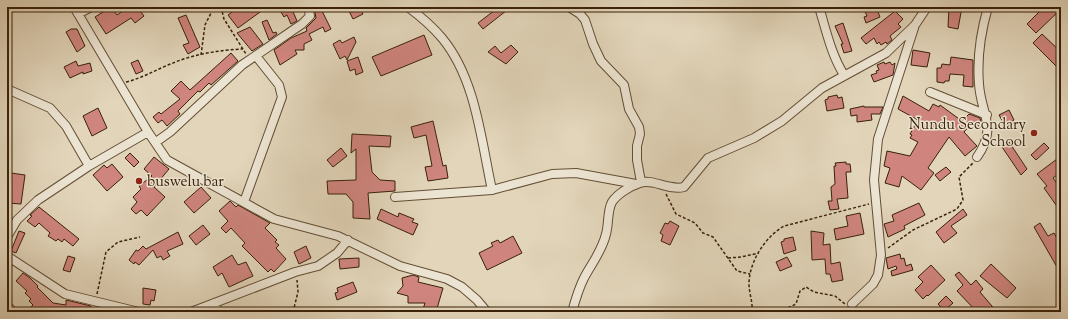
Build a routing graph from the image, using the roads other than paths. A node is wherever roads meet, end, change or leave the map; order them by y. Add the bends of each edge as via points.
1 (91, 7) edge
2 (308, 7) edge
3 (408, 7) edge
4 (569, 7) edge
5 (819, 7) edge
6 (927, 7) edge
7 (988, 7) edge
8 (76, 10) edge
9 (915, 24) junction
10 (253, 59) junction
11 (844, 75) junction
12 (7, 89) edge
13 (930, 92) dead end
14 (987, 115) junction
15 (148, 132) junction
16 (156, 142) junction
17 (977, 157) road end
18 (89, 166) junction
19 (639, 183) junction
20 (492, 190) junction
21 (395, 197) dead end
22 (244, 202) junction
23 (7, 237) edge
24 (348, 240) junction
25 (7, 256) edge
26 (214, 303) junction
27 (852, 304) road end
28 (7, 305) edge
29 (13, 312) edge
30 (139, 312) edge
31 (191, 312) edge
32 (219, 312) edge
33 (487, 312) edge
34 (572, 312) edge

1 - 8 street
2 - 10 street via 310,16 305,22
3 - 20 street via 442,38 464,77 473,102
4 - 19 street via 585,20 601,61 624,85 629,109 639,127
5 - 11 street via 830,44
6 - 9 street
7 - 14 street via 981,43 979,84
8 - 15 street
9 - 11 street via 886,53
9 - 27 street via 878,139 874,180 881,255 876,279
10 - 16 street
10 - 22 street via 279,85 282,97
11 - 19 street via 822,88 782,121 754,138 708,158 684,187 663,186 648,181
12 - 18 street via 50,108 66,126
13 - 14 street
14 - 17 street via 987,140
15 - 16 street
15 - 18 street
16 - 22 street via 172,163
18 - 23 street via 38,200 17,220
19 - 20 street via 576,173 552,174
19 - 34 street via 613,201 606,237 584,278
20 - 21 street
22 - 24 street via 283,222
24 - 26 street via 329,261
24 - 33 street via 400,266 447,279 477,300
25 - 30 street via 58,291
26 - 31 street
26 - 32 street
28 - 29 street

